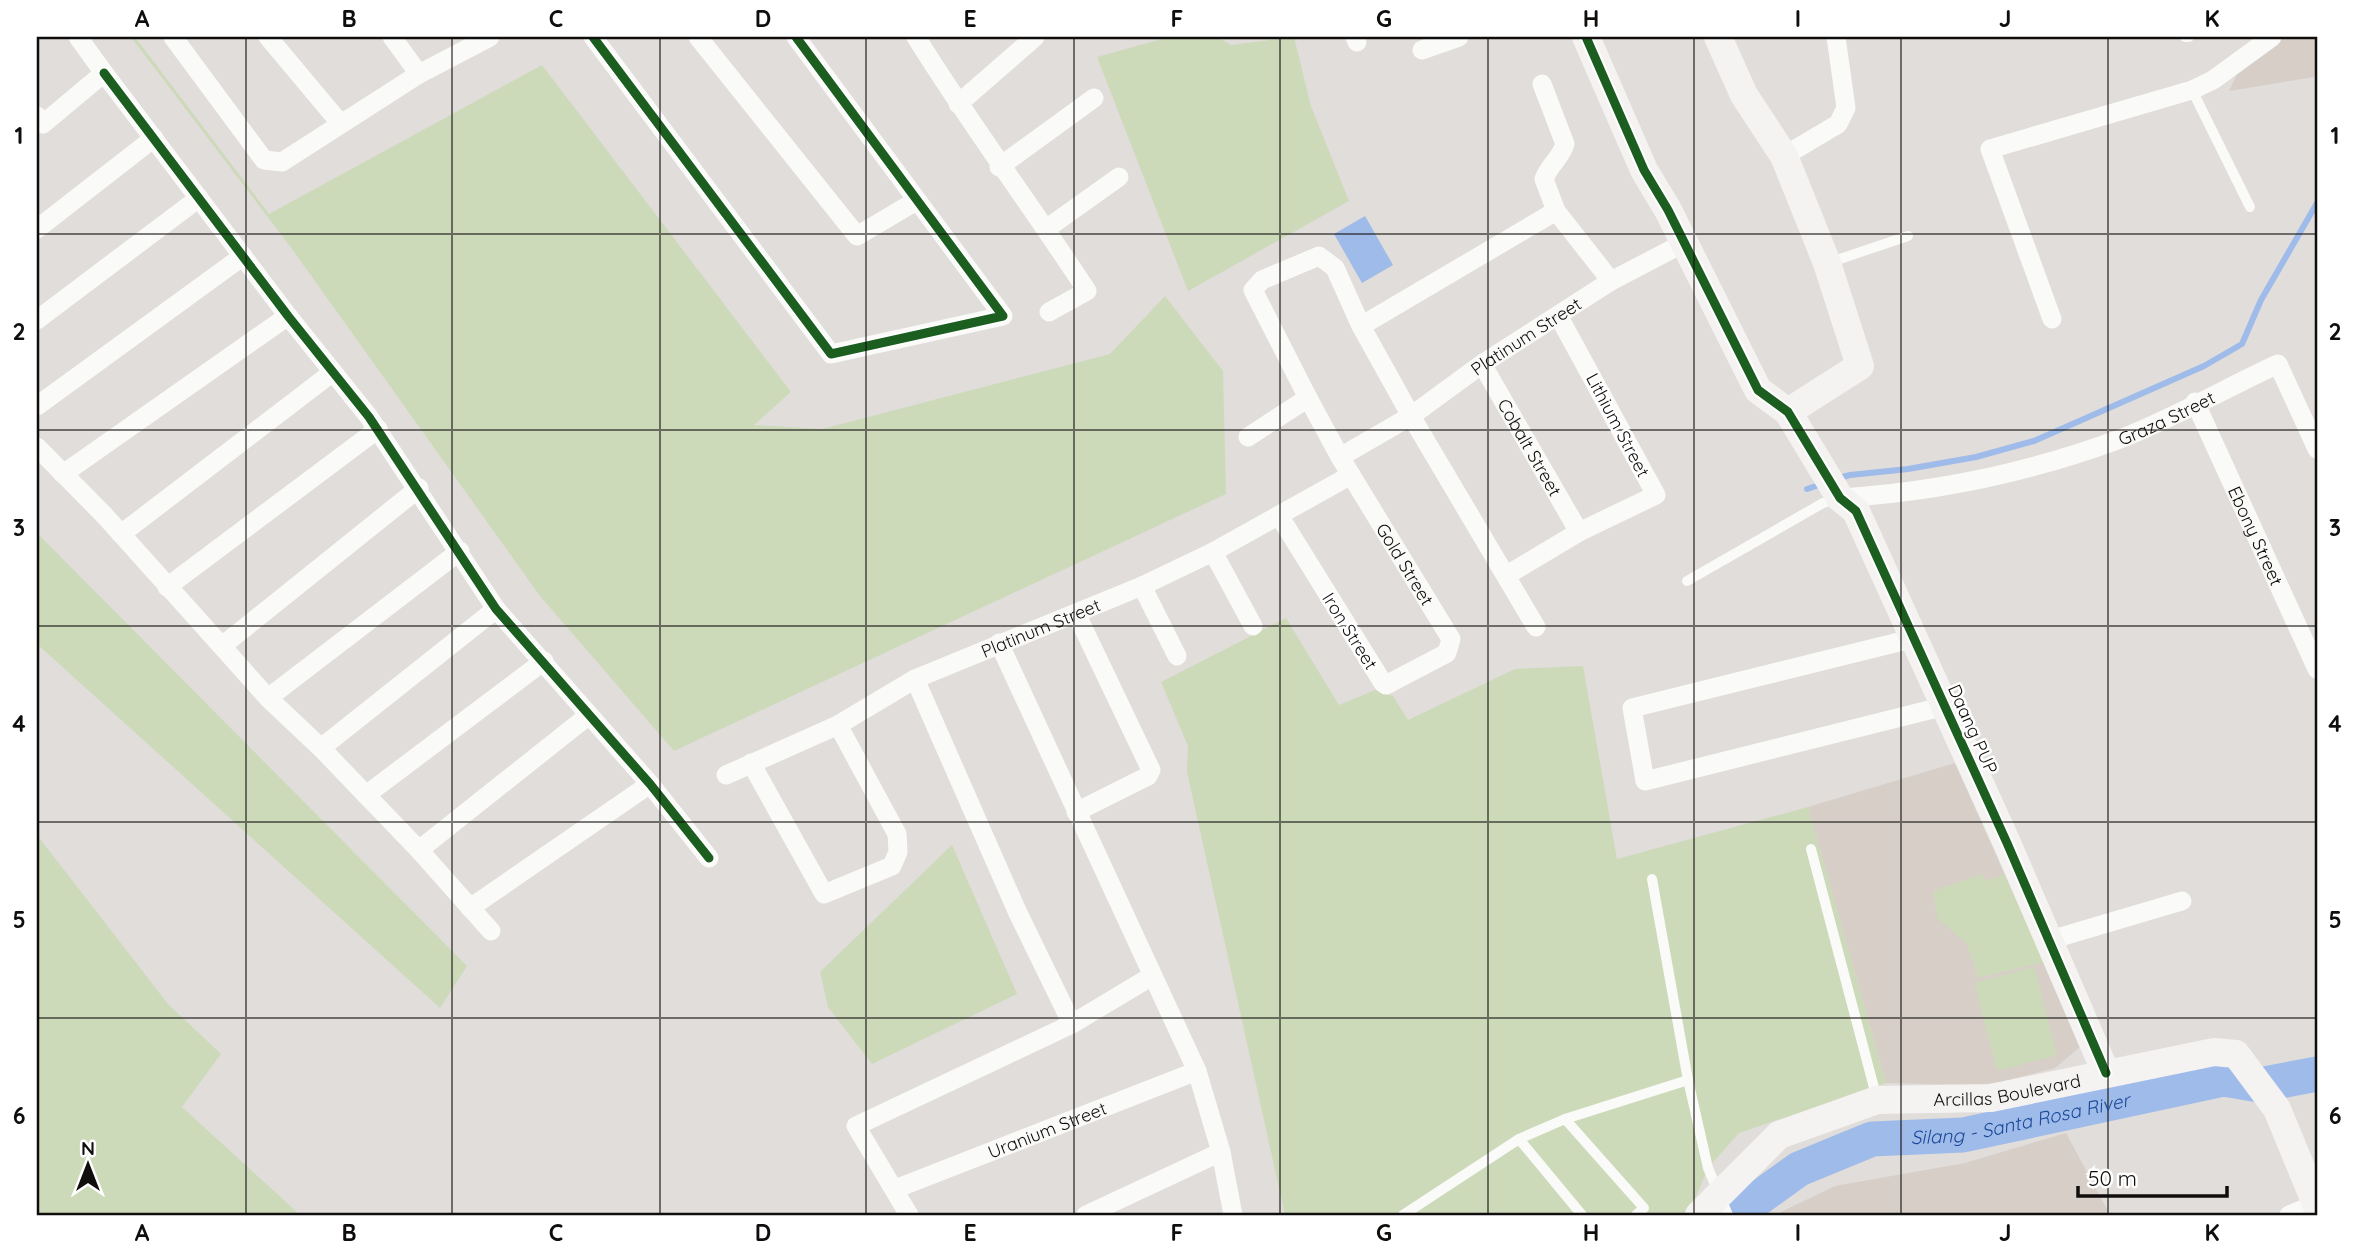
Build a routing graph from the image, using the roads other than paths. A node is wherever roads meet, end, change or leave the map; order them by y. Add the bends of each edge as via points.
1 (78, 37) edge
2 (173, 37) edge
3 (268, 37) edge
4 (393, 37) edge
5 (490, 37) edge
6 (593, 37) edge
7 (698, 37) edge
8 (796, 37) edge
9 (916, 37) edge
10 (1035, 37) edge
11 (1459, 37) edge
12 (1586, 37) edge
13 (1718, 37) edge
14 (1836, 37) edge
15 (2272, 37) edge
16 (1422, 50) dead end
17 (104, 73) junction
18 (419, 74) junction
19 (1542, 83) dead end
20 (2192, 90) junction
21 (1094, 98) dead end
22 (958, 104) junction
23 (39, 123) edge
24 (340, 123) junction
25 (153, 138) junction
26 (1784, 156) junction
27 (999, 167) junction
28 (1119, 177) dead end
29 (199, 198) junction
30 (916, 201) junction
31 (2250, 207) dead end
32 (1556, 211) junction
33 (37, 229) edge
34 (1046, 229) junction
35 (1908, 236) dead end
36 (1682, 244) junction
37 (243, 256) junction
38 (1827, 263) junction
39 (1611, 281) junction
40 (1049, 312) dead end
41 (288, 316) junction
42 (1559, 317) junction
43 (2052, 319) dead end
44 (37, 320) edge
45 (1362, 326) junction
46 (1482, 364) junction
47 (333, 372) junction
48 (1308, 398) junction
49 (2195, 402) junction
50 (37, 406) edge
51 (1788, 412) junction
52 (1411, 416) junction
53 (378, 429) junction
54 (1248, 437) dead end
55 (37, 447) edge
56 (2317, 449) edge
57 (1340, 457) junction
58 (63, 474) junction
59 (1351, 475) junction
60 (419, 488) junction
61 (1838, 495) junction
62 (1280, 517) junction
63 (1578, 532) junction
64 (121, 534) junction
65 (460, 551) junction
66 (1213, 552) junction
67 (1507, 575) junction
68 (1687, 581) dead end
69 (1142, 586) junction
70 (167, 587) junction
71 (496, 609) junction
72 (1076, 613) junction
73 (1253, 626) dead end
74 (1536, 627) dead end
75 (1915, 638) junction
76 (999, 643) junction
77 (222, 646) junction
78 (1447, 653) joint
79 (1177, 656) dead end
80 (544, 661) junction
81 (2317, 668) edge
82 (915, 679) junction
83 (268, 698) junction
84 (1945, 706) junction
85 (589, 715) junction
86 (838, 725) junction
87 (321, 748) junction
88 (751, 763) junction
89 (726, 775) dead end
90 (650, 784) junction
91 (366, 795) junction
92 (1076, 812) junction
93 (1811, 849) dead end
94 (419, 850) junction
95 (709, 858) dead end
96 (1652, 879) dead end
97 (2182, 901) dead end
98 (470, 908) junction
99 (491, 931) dead end
100 (2049, 940) junction
101 (1152, 976) junction
102 (1072, 1024) junction
103 (1198, 1072) junction
104 (2106, 1073) junction
105 (1688, 1080) junction
106 (1877, 1100) junction
107 (1565, 1119) junction
108 (1519, 1139) junction
109 (2307, 1148) edge
110 (1222, 1152) junction
111 (895, 1189) junction
112 (1723, 1204) edge
113 (2317, 1205) edge
114 (909, 1215) edge
115 (1086, 1215) edge
116 (1233, 1215) edge
117 (1403, 1215) edge
118 (1582, 1215) edge
119 (1636, 1215) edge
120 (1699, 1215) edge
121 (2289, 1215) edge

1 - 17 street
2 - 24 street via 264,160 282,162
3 - 24 street
4 - 18 street
5 - 18 street
6 - 30 street via 831,354 1003,316
7 - 30 street via 857,236
8 - 30 street
9 - 22 street
10 - 22 street
11 - 16 street
12 - 36 street
13 - 26 street via 1744,95
14 - 26 street via 1846,108 1838,124
15 - 20 street
17 - 23 street
17 - 25 street
18 - 24 street
19 - 32 street via 1565,144 1544,179
20 - 31 lane
20 - 43 street via 1990,149
21 - 27 street
22 - 27 street
25 - 29 street
25 - 33 street
26 - 38 street
27 - 34 street
28 - 34 street
29 - 37 street
29 - 44 street
32 - 39 street
32 - 45 street
34 - 40 street via 1087,291
35 - 38 lane
36 - 39 street, Platinum Street
36 - 51 street via 1758,390
37 - 41 street
37 - 50 street
38 - 51 street via 1860,366
39 - 42 street, Platinum Street
41 - 47 street
41 - 58 street
42 - 46 street, Platinum Street
42 - 63 street, Lithium Street via 1656,495
45 - 48 street, Gold Street via 1335,268 1319,256 1256,285 1253,290
45 - 52 street
46 - 52 street, Platinum Street
46 - 63 street, Cobalt Street
47 - 53 street
47 - 64 street
48 - 54 street
48 - 57 street, Gold Street
49 - 56 street, Graza Street via 2278,364
49 - 61 street, Graza Street via 2122,438 1979,482 1925,491
49 - 81 street, Ebony Street
51 - 61 street, Daang PUP
52 - 57 street, Platinum Street
52 - 67 street
53 - 60 street
53 - 70 street
55 - 58 street
57 - 59 street, Gold Street
58 - 64 street
59 - 62 street, Platinum Street
59 - 78 street, Gold Street via 1451,639
60 - 65 street
60 - 77 street
61 - 68 lane
61 - 75 street, Daang PUP via 1856,511
62 - 66 street, Platinum Street
62 - 78 street, Iron Street via 1382,683
63 - 67 street, Lithium Street
64 - 70 street
65 - 71 street
65 - 83 street
66 - 69 street, Platinum Street
66 - 73 street
67 - 74 street
69 - 72 street, Platinum Street
69 - 79 street
70 - 77 street
71 - 80 street
71 - 87 street
72 - 76 street, Platinum Street
72 - 92 street via 1151,770 1148,776
75 - 84 street, Daang PUP
75 - 84 street via 1632,708 1645,781
76 - 82 street, Platinum Street
76 - 92 street
77 - 83 street
80 - 85 street
80 - 91 street
82 - 86 street, Platinum Street
82 - 102 street
83 - 87 street
84 - 100 street, Daang PUP
85 - 90 street
85 - 94 street
86 - 88 street, Platinum Street
86 - 88 street via 897,834 898,852 892,866 824,894
87 - 91 street
88 - 89 street, Platinum Street
90 - 95 street
90 - 98 street
91 - 94 street
92 - 101 street
93 - 106 lane
94 - 98 street
96 - 105 lane
97 - 100 street
98 - 99 street
100 - 104 street, Daang PUP
101 - 102 street
101 - 103 street
102 - 111 street via 856,1126
103 - 110 street
103 - 111 street, Uranium Street
104 - 106 street, Arcillas Boulevard via 1991,1098
104 - 109 street, Arcillas Boulevard via 2214,1052 2236,1054
105 - 107 lane
105 - 112 lane via 1708,1168
106 - 112 street, Arcillas Boulevard via 1779,1135
107 - 108 lane
107 - 119 lane via 1644,1208
108 - 117 lane
108 - 118 lane
109 - 113 street, Arcillas Boulevard
110 - 115 street
110 - 116 street
111 - 114 street
112 - 120 street, Arcillas Boulevard
113 - 121 street

